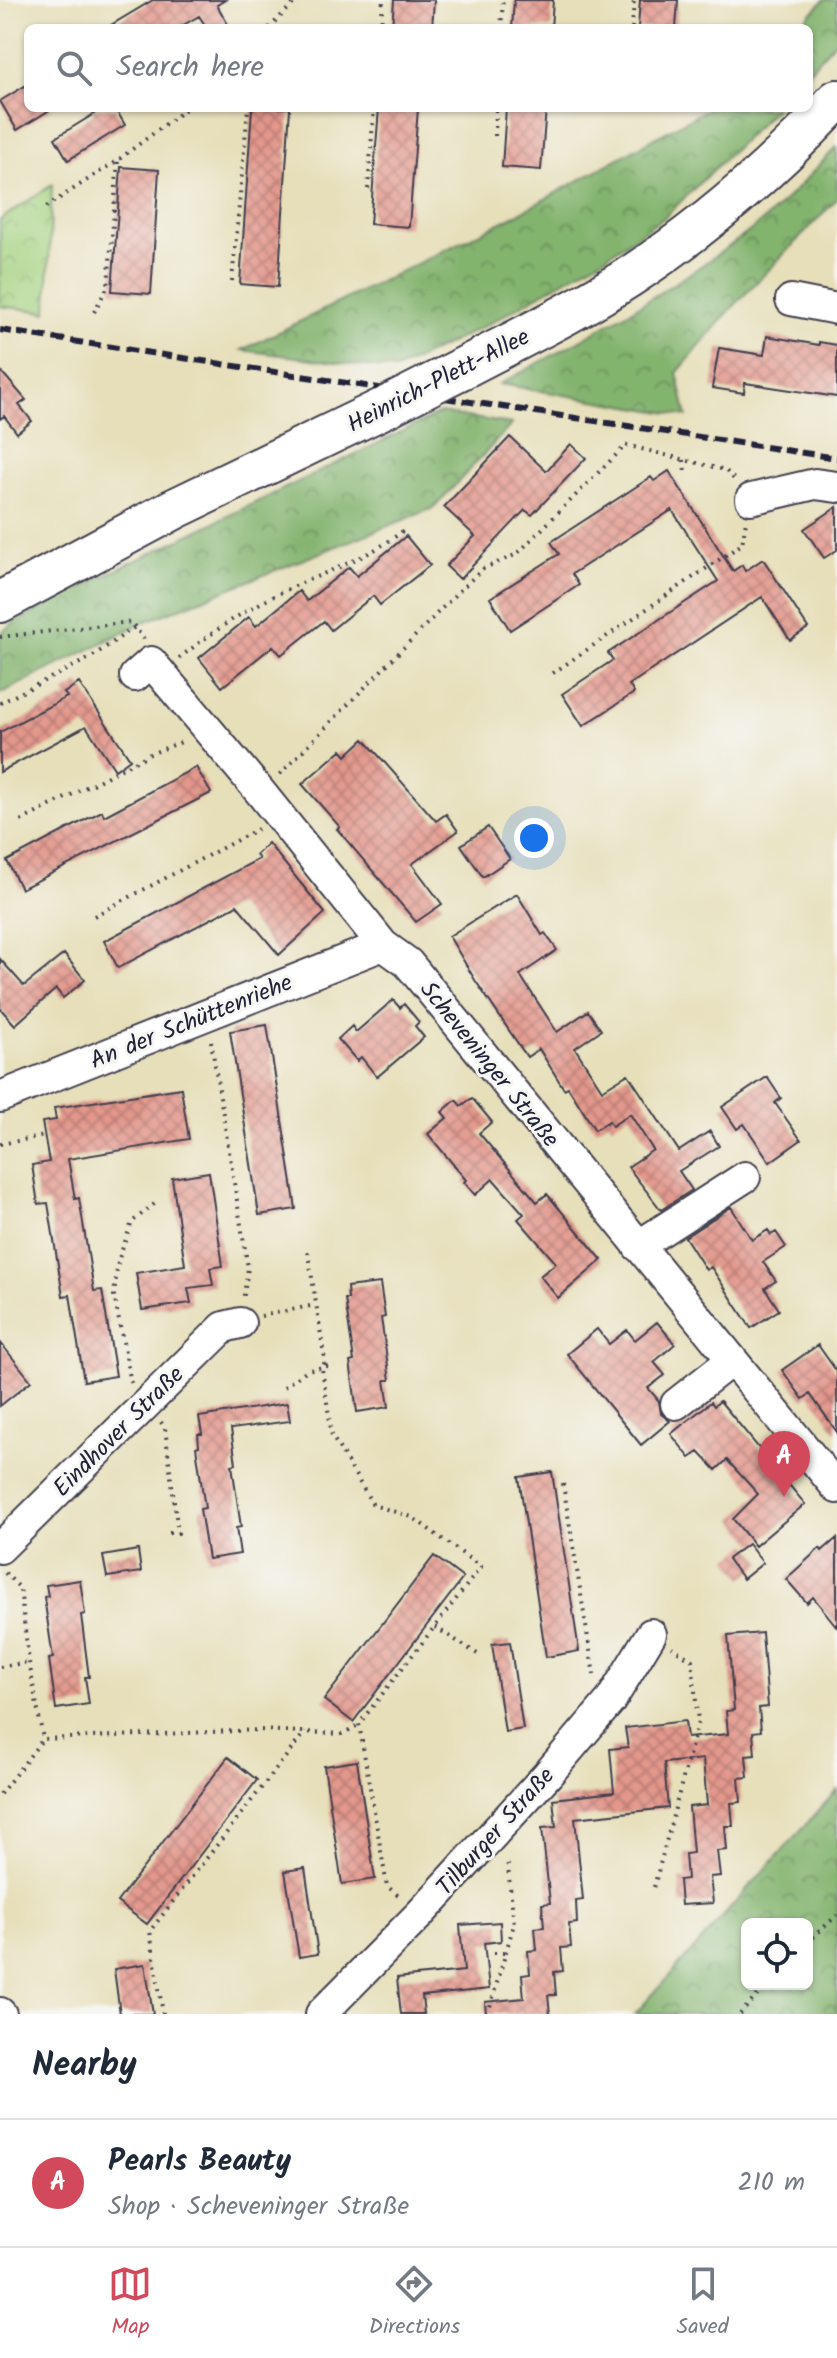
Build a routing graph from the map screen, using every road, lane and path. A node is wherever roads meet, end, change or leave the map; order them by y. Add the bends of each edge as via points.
1 (297, 0) edge
2 (383, 0) edge
3 (503, 0) edge
4 (634, 0) edge
5 (273, 24) edge
6 (381, 24) edge
7 (501, 24) edge
8 (632, 24) edge
9 (837, 100) edge
10 (182, 112) edge
11 (248, 112) edge
12 (374, 112) edge
13 (496, 112) edge
14 (495, 136) dead end
15 (118, 160) junction
16 (368, 189) dead end
17 (46, 207) dead end
18 (232, 281) dead end
19 (791, 300) dead end
20 (837, 309) edge
21 (94, 312) dead end
22 (684, 460) junction
23 (685, 473) dead end
24 (837, 487) edge
25 (751, 499) junction
26 (405, 529) dead end
27 (0, 602) edge
28 (135, 627) junction
29 (0, 637) edge
30 (149, 670) junction
31 (553, 673) dead end
32 (0, 703) edge
33 (210, 732) junction
34 (270, 803) junction
35 (21, 821) dead end
36 (94, 916) dead end
37 (383, 945) junction
38 (207, 1015) junction
39 (0, 1097) edge
40 (45, 1136) dead end
41 (0, 1144) edge
42 (745, 1177) dead end
43 (158, 1201) dead end
44 (638, 1246) junction
45 (308, 1252) dead end
46 (316, 1305) junction
47 (240, 1323) junction
48 (732, 1360) junction
49 (334, 1365) dead end
50 (322, 1369) junction
51 (284, 1387) dead end
52 (147, 1402) junction
53 (676, 1404) dead end
54 (563, 1484) dead end
55 (837, 1488) edge
56 (165, 1533) dead end
57 (0, 1548) edge
58 (0, 1568) edge
59 (435, 1627) junction
60 (651, 1634) joint
61 (479, 1655) dead end
62 (29, 1662) junction
63 (0, 1667) edge
64 (601, 1713) junction
65 (359, 1724) junction
66 (305, 1732) junction
67 (43, 1739) junction
68 (0, 1794) edge
69 (503, 1824) junction
70 (654, 1887) dead end
71 (420, 1914) junction
72 (837, 1915) edge
73 (813, 1937) edge
74 (494, 1953) dead end
75 (506, 1953) junction
76 (762, 1990) edge
77 (163, 2014) edge
78 (321, 2014) edge
79 (488, 2014) edge
80 (740, 2014) edge

1 - 5 path
2 - 6 path
3 - 7 path
4 - 8 path
9 - 27 main road, Heinrich-Plett-Allee, bridge via 716,213 583,305
10 - 15 path
11 - 18 path
12 - 16 path
13 - 14 path
15 - 17 path
15 - 21 path via 108,286
19 - 20 street
22 - 23 path
22 - 25 path via 725,470
22 - 34 path via 626,445 517,554 483,569 462,588
24 - 25 street via 815,484
25 - 31 path via 742,544
26 - 30 path via 385,546 273,596
28 - 29 path via 131,622
28 - 30 path via 148,644
28 - 32 path via 90,658
30 - 33 street, Scheveninger Straße
33 - 34 street, Scheveninger Straße
33 - 35 path via 150,754
34 - 36 path via 260,828
34 - 37 street, Scheveninger Straße
37 - 38 street, An der Schüttenriehe
37 - 44 street, Scheveninger Straße via 408,963
38 - 39 street, An der Schüttenriehe
38 - 47 path via 248,1268
40 - 41 path
42 - 44 street
43 - 52 path via 132,1222 118,1261 114,1295 130,1382
44 - 48 street, Scheveninger Straße
45 - 46 path
46 - 47 path
46 - 50 path
47 - 52 street, Eindhover Straße via 224,1327
48 - 53 street
48 - 55 street, Scheveninger Straße
49 - 50 path
50 - 51 path via 307,1370
50 - 59 path via 332,1436 373,1505 412,1517 481,1567
52 - 56 path via 165,1428 178,1533
52 - 57 street, Eindhover Straße
54 - 64 path
58 - 62 path via 20,1588
59 - 61 path
59 - 65 path
60 - 64 street, Tilburger Straße
60 - 70 path via 692,1660 698,1722
62 - 63 path
62 - 67 path
64 - 69 street, Tilburger Straße
65 - 66 path via 345,1734
65 - 71 path via 387,1886
66 - 67 path
66 - 77 path via 150,1931
67 - 68 path
69 - 71 street, Tilburger Straße
69 - 75 path via 514,1924
71 - 78 street, Tilburger Straße
72 - 73 path
74 - 75 path
75 - 79 path
76 - 80 path

